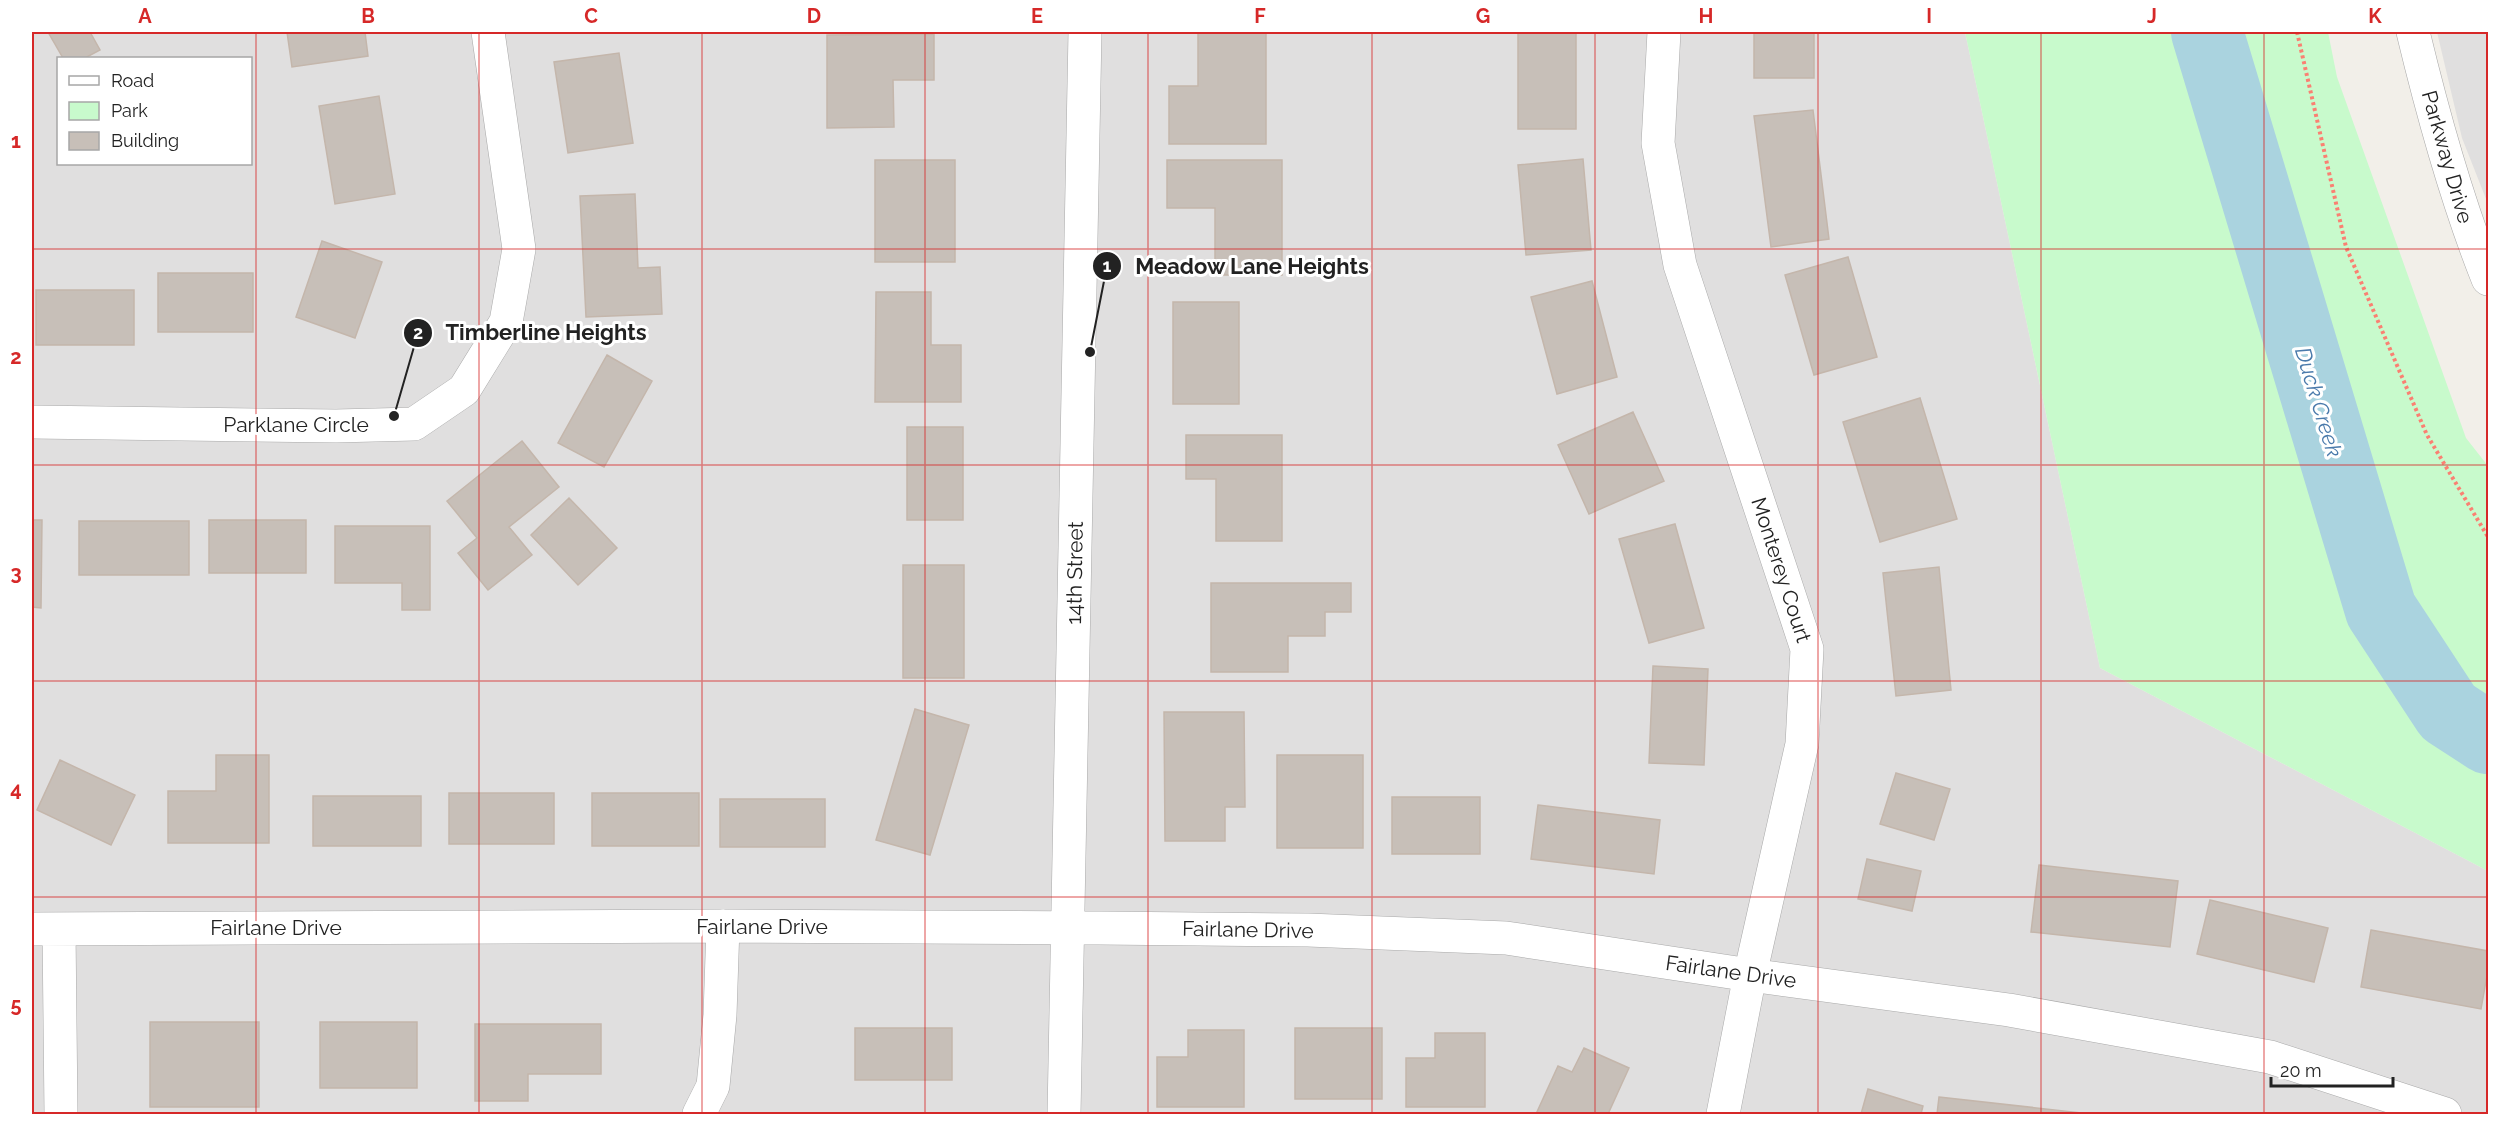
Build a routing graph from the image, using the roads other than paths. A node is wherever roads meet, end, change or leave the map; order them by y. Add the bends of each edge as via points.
1 (488, 32) edge
2 (1085, 32) edge
3 (1664, 32) edge
4 (2413, 32) edge
5 (2488, 279) edge
6 (32, 422) edge
7 (723, 926) junction
8 (1068, 928) junction
9 (45, 929) edge
10 (1750, 975) junction
11 (61, 1114) edge
12 (699, 1114) edge
13 (1064, 1114) edge
14 (1723, 1114) edge
15 (2445, 1114) edge

1 - 6 street, Parklane Circle via 519,249 506,322 464,390 414,424
2 - 8 street, 14th Street
3 - 10 street, Monterey Court via 1658,143 1680,265 1807,649 1802,744
4 - 5 street, Parkway Drive via 2428,95
7 - 8 street, Fairlane Drive
7 - 9 street, Fairlane Drive
7 - 12 street via 720,1015 712,1086
8 - 10 street, Fairlane Drive via 1308,930 1506,938
8 - 13 street, 14th Street
9 - 11 street
10 - 14 street, Monterey Court
10 - 15 street, Fairlane Drive via 2009,1010 2270,1057

